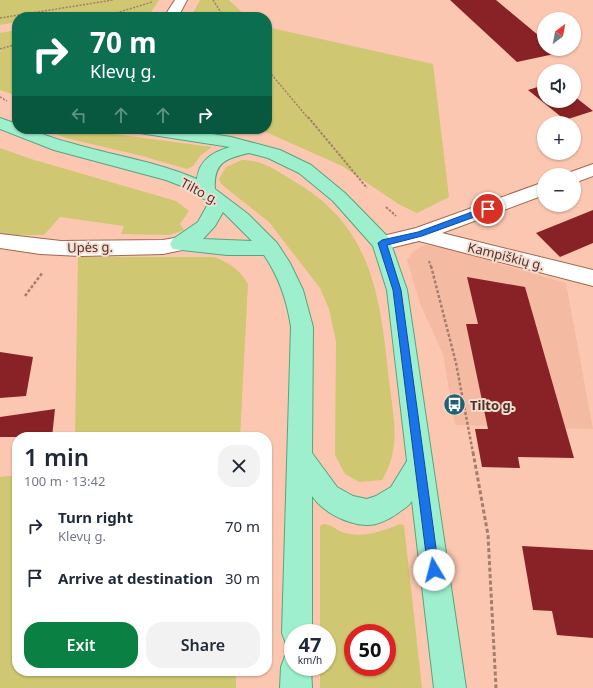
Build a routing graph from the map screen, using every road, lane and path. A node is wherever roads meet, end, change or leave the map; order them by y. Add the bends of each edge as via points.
1 (113, 0) edge
2 (158, 0) edge
3 (180, 0) edge
4 (213, 0) edge
5 (32, 12) edge
6 (119, 12) edge
7 (174, 12) edge
8 (221, 12) edge
9 (12, 16) edge
10 (0, 18) edge
11 (12, 45) edge
12 (0, 49) edge
13 (272, 75) edge
14 (0, 115) edge
15 (12, 116) edge
16 (0, 123) edge
17 (12, 128) edge
18 (29, 134) edge
19 (180, 134) edge
20 (250, 147) junction
21 (593, 170) edge
22 (581, 174) edge
23 (368, 189) dead end
24 (537, 191) edge
25 (213, 196) junction
26 (384, 206) dead end
27 (419, 234) junction
28 (0, 241) edge
29 (382, 243) junction
30 (180, 244) junction
31 (270, 248) junction
32 (45, 270) dead end
33 (593, 278) edge
34 (25, 296) dead end
35 (299, 455) junction
36 (419, 466) junction
37 (297, 624) edge
38 (296, 676) edge
39 (296, 688) edge
40 (450, 688) edge
41 (496, 688) edge

1 - 5 path
2 - 6 path
3 - 7 street
4 - 8 path
9 - 10 path
11 - 12 path
13 - 23 path
14 - 15 main road
16 - 17 main road, Tilto g.
18 - 25 main road, Tilto g. via 60,146 172,177
19 - 20 main road
20 - 25 main road via 225,154 211,165 206,174
20 - 29 main road via 274,154 305,169 340,197
21 - 22 street
24 - 27 street
25 - 30 main road via 212,218 201,231
25 - 31 main road, Tilto g. via 253,229
26 - 27 path
27 - 29 street
27 - 33 street, Kampiškių g.
27 - 41 path via 435,277 456,363 488,535
28 - 30 street, Upės g. via 49,248 163,247
29 - 36 main road via 397,290
30 - 31 main road
31 - 35 main road, Tilto g. via 292,285 299,303 302,327
32 - 34 path
35 - 36 main road via 328,496 349,508 367,512 382,508 400,496
35 - 37 main road, Tilto g.
36 - 40 main road
38 - 39 main road

